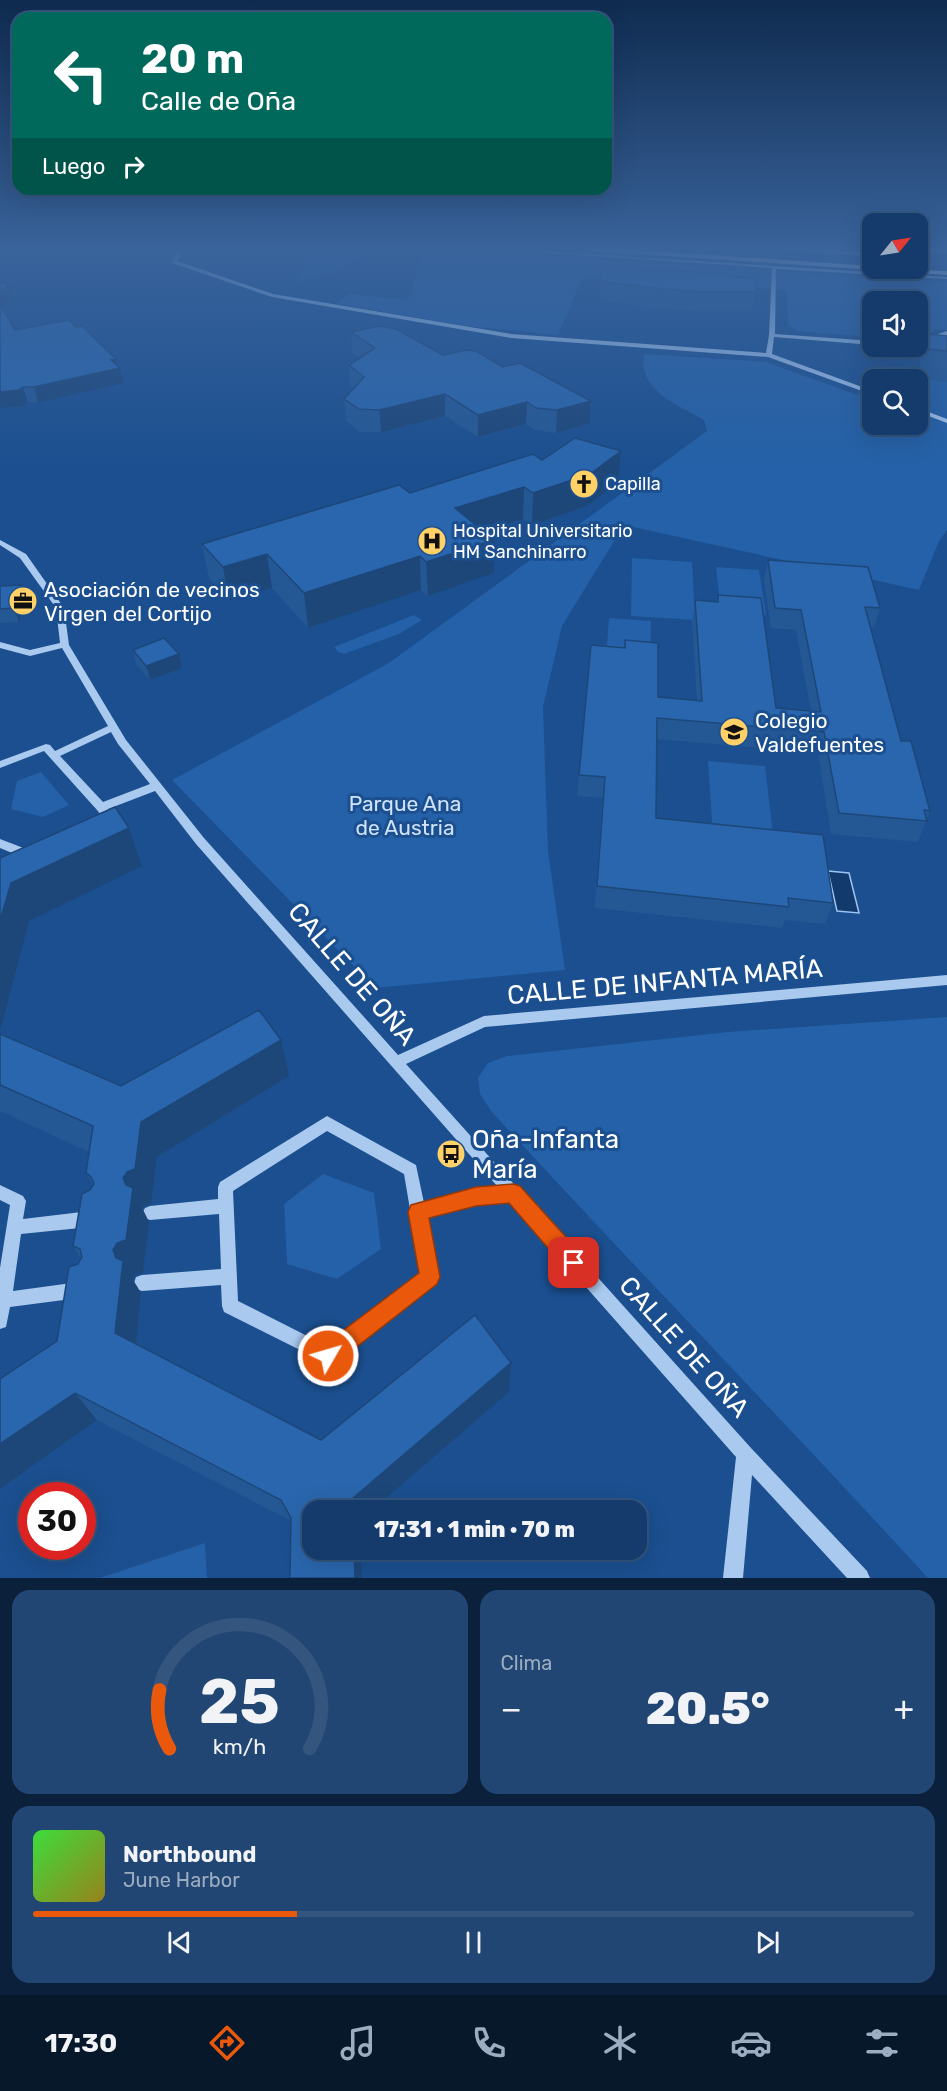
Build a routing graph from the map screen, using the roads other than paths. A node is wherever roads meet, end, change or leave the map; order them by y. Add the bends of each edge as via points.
1 (425, 322) edge
2 (772, 322) edge
3 (947, 333) edge
4 (772, 335) junction
5 (862, 342) edge
6 (928, 348) edge
7 (931, 348) junction
8 (769, 355) junction
9 (947, 357) edge
10 (862, 389) edge
11 (928, 414) edge
12 (947, 421) edge
13 (0, 542) edge
14 (0, 645) edge
15 (66, 645) junction
16 (114, 727) junction
17 (54, 755) junction
18 (0, 765) edge
19 (156, 786) junction
20 (102, 807) junction
21 (87, 825) edge
22 (0, 843) edge
23 (36, 849) edge
24 (947, 980) edge
25 (396, 1062) junction
26 (0, 1192) edge
27 (513, 1193) junction
28 (226, 1206) junction
29 (418, 1212) junction
30 (150, 1213) dead end
31 (103, 1217) edge
32 (15, 1227) junction
33 (228, 1276) junction
34 (142, 1283) dead end
35 (92, 1288) edge
36 (5, 1300) junction
37 (0, 1321) edge
38 (745, 1454) junction
39 (733, 1578) edge
40 (860, 1578) edge

1 - 8 street via 511,336
2 - 4 street
3 - 7 street via 931,338
4 - 5 street
4 - 8 street
6 - 7 street
7 - 9 street
8 - 10 street
11 - 12 street
13 - 15 street, CALLE DE OÑA via 23,556 60,608
14 - 15 street via 30,653
15 - 16 street, CALLE DE OÑA
16 - 17 street
16 - 19 street, CALLE DE OÑA
17 - 18 street via 46,747
17 - 20 street
19 - 20 street
19 - 25 street, CALLE DE OÑA
20 - 21 street via 108,816
22 - 23 street via 26,854
24 - 25 street, CALLE DE INFANTA MARÍA via 484,1022
25 - 27 street, CALLE DE OÑA
26 - 32 street via 18,1201
27 - 29 street via 476,1197
27 - 38 street, CALLE DE OÑA
28 - 29 street via 225,1186 327,1123 411,1170
28 - 30 street
28 - 33 street
29 - 33 street via 430,1277 328,1356 230,1306
31 - 32 street
32 - 36 street
33 - 34 street
35 - 36 street
36 - 37 street
38 - 39 street
38 - 40 street, CALLE DE OÑA

